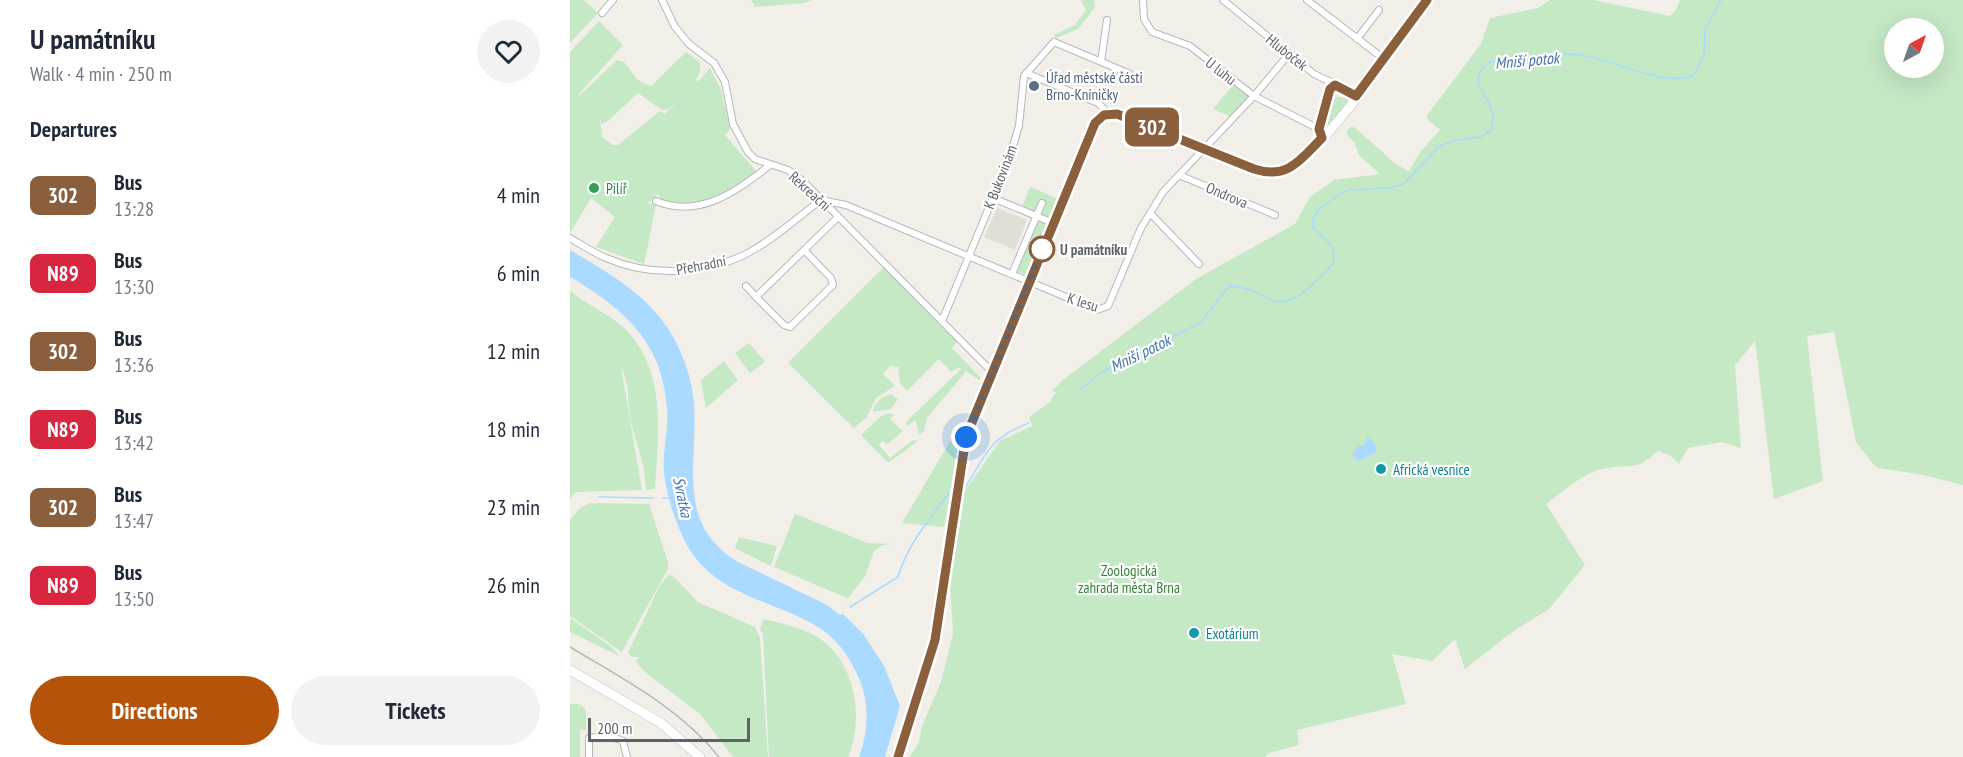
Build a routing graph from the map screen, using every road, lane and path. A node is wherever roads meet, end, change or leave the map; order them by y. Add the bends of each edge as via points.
1 (613, 0) edge
2 (662, 0) edge
3 (1143, 0) edge
4 (1223, 0) edge
5 (1307, 0) edge
6 (1427, 0) edge
7 (1379, 10) dead end
8 (602, 13) dead end
9 (1107, 20) dead end
10 (1357, 39) junction
11 (1289, 54) junction
12 (1384, 59) junction
13 (1101, 62) junction
14 (1026, 73) junction
15 (1130, 74) dead end
16 (1254, 96) junction
17 (1356, 96) junction
18 (1108, 113) junction
19 (1321, 134) junction
20 (1203, 148) junction
21 (770, 165) junction
22 (1179, 175) junction
23 (993, 198) junction
24 (821, 200) junction
25 (656, 201) dead end
26 (1042, 203) dead end
27 (1150, 213) junction
28 (1275, 215) dead end
29 (1036, 216) junction
30 (838, 217) junction
31 (1053, 223) junction
32 (570, 238) edge
33 (804, 250) junction
34 (968, 256) junction
35 (1199, 264) dead end
36 (1012, 274) junction
37 (1029, 282) junction
38 (746, 286) dead end
39 (756, 297) junction
40 (942, 321) junction
41 (991, 371) junction
42 (570, 670) edge
43 (589, 757) edge
44 (627, 757) edge
45 (700, 757) edge
46 (898, 757) edge

1 - 8 street
2 - 21 street, Rekreační via 675,27 714,63 725,82 740,140 755,159
3 - 16 street, U luhu via 1144,19 1152,32 1190,46
4 - 11 street, Hluboček
5 - 10 street
6 - 12 street
7 - 10 street
9 - 13 street
10 - 12 street
11 - 16 street, K lesu
11 - 17 street, Hluboček via 1314,74
12 - 17 street
13 - 14 street via 1053,39
13 - 15 street
14 - 18 street via 1098,103
14 - 23 street, K Bukovinám via 1018,126
16 - 19 street, U luhu
16 - 20 street, K lesu
17 - 19 street
18 - 20 street
18 - 31 street via 1092,129
19 - 20 street via 1298,162 1276,173 1254,169
20 - 22 street, K lesu
21 - 24 street, Rekreační via 788,170
21 - 25 street via 711,203 692,206
22 - 27 street, K lesu
22 - 28 street, Ondrova
23 - 29 street
23 - 34 street, K Bukovinám
24 - 30 street, Rekreační
24 - 32 street, Přehradní via 746,254 693,270 644,269 607,259
24 - 34 street via 846,206
26 - 29 street
27 - 35 street
27 - 37 street, K lesu via 1108,306 1097,310
29 - 31 street
29 - 36 street
30 - 33 street
30 - 40 street, Rekreační
31 - 37 street
33 - 39 street
33 - 39 street via 831,278 831,290 790,327
34 - 36 street
34 - 40 street, K Bukovinám
36 - 37 street
37 - 41 street
38 - 39 street
40 - 41 street, Rekreační
41 - 46 street via 966,437 935,640
42 - 45 street via 661,723
43 - 44 street via 589,738 596,737 623,741

